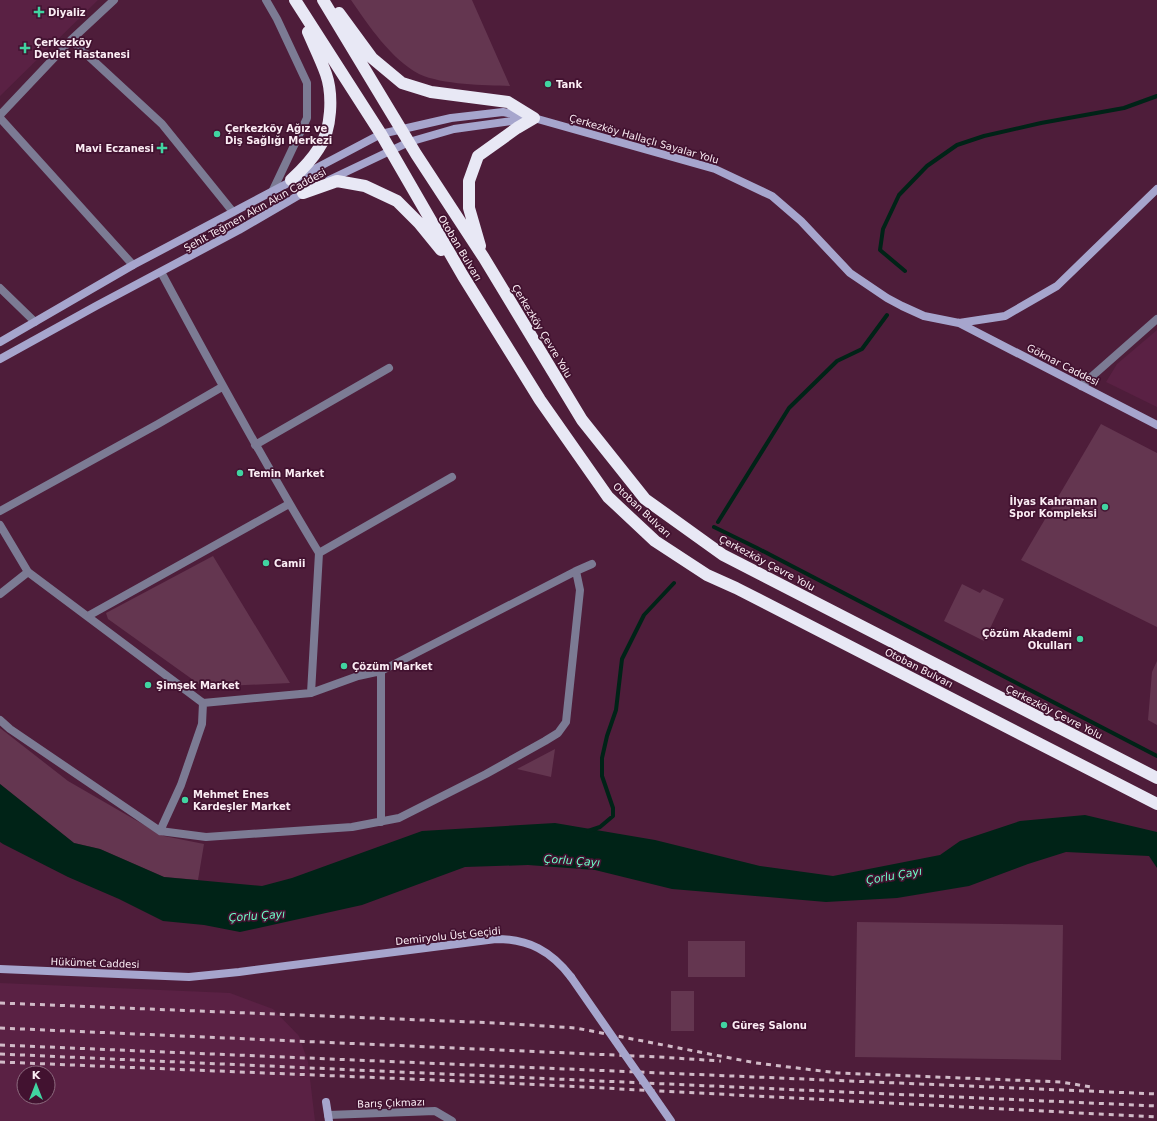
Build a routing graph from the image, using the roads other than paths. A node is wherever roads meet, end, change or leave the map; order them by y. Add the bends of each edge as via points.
1 (114, 0) edge
2 (266, 0) edge
3 (294, 0) edge
4 (323, 0) edge
5 (329, 0) edge
6 (71, 40) junction
7 (0, 116) edge
8 (534, 118) junction
9 (401, 129) junction
10 (381, 134) junction
11 (409, 142) junction
12 (390, 151) junction
13 (291, 180) junction
14 (1157, 189) edge
15 (273, 190) junction
16 (303, 193) junction
17 (233, 212) junction
18 (484, 258) junction
19 (133, 265) junction
20 (161, 272) junction
21 (463, 276) junction
22 (0, 288) edge
23 (1157, 319) edge
24 (35, 322) junction
25 (959, 323) junction
26 (0, 342) edge
27 (0, 360) edge
28 (389, 368) dead end
29 (1080, 386) junction
30 (222, 387) junction
31 (1157, 425) edge
32 (256, 445) junction
33 (452, 477) dead end
34 (289, 504) junction
35 (0, 511) edge
36 (0, 525) edge
37 (319, 553) junction
38 (592, 564) dead end
39 (576, 571) junction
40 (28, 572) junction
41 (0, 594) edge
42 (88, 616) junction
43 (381, 671) junction
44 (311, 693) junction
45 (203, 703) junction
46 (0, 720) edge
47 (1157, 778) edge
48 (1157, 804) edge
49 (381, 822) junction
50 (160, 831) junction
51 (0, 969) edge
52 (189, 976) joint
53 (326, 1102) dead end
54 (328, 1118) edge
55 (452, 1121) edge
56 (671, 1121) edge

1 - 6 street
2 - 15 street via 307,83 307,118
3 - 10 highway, Otoban Bulvarı
3 - 13 highway via 326,75 330,112 321,147
4 - 9 highway
5 - 8 highway via 372,58 402,83 431,92 508,102
6 - 7 street
6 - 17 street via 162,124
7 - 19 street
8 - 9 main road, Çerkezköy Hallaçlı Sayalar Yolu via 503,112 451,118
8 - 11 main road, Şehit Teğmen Akın Akın Caddesi via 454,129
8 - 18 highway via 478,156 469,182 469,208
8 - 25 main road, Çerkezköy Hallaçlı Sayalar Yolu via 715,169 772,196 801,221 850,273 875,290 924,316
9 - 10 main road, Şehit Teğmen Akın Akın Caddesi
9 - 11 highway
10 - 12 highway, Otoban Bulvarı
10 - 13 main road, Şehit Teğmen Akın Akın Caddesi
11 - 12 main road, Şehit Teğmen Akın Akın Caddesi
11 - 18 highway, Çerkezköy Çevre Yolu
12 - 16 main road, Şehit Teğmen Akın Akın Caddesi
12 - 21 highway, Otoban Bulvarı
13 - 15 main road, Şehit Teğmen Akın Akın Caddesi
14 - 25 main road, Çerkezköy Hallaçlı Sayalar Yolu via 1057,286 1005,316
15 - 17 main road, Şehit Teğmen Akın Akın Caddesi
16 - 20 main road, Şehit Teğmen Akın Akın Caddesi
16 - 21 highway via 337,182 365,186 397,202 418,222
17 - 19 main road, Şehit Teğmen Akın Akın Caddesi
18 - 47 highway, Çerkezköy Çevre Yolu via 582,420 645,498 723,555
19 - 24 main road, Şehit Teğmen Akın Akın Caddesi
20 - 27 main road, Şehit Teğmen Akın Akın Caddesi
20 - 30 street
21 - 48 highway, Otoban Bulvarı via 540,400 608,497 655,542 707,575
22 - 24 street
23 - 29 street
24 - 26 main road, Şehit Teğmen Akın Akın Caddesi
25 - 29 main road, Göknar Caddesi
28 - 32 street
29 - 31 main road, Göknar Caddesi
30 - 32 street
30 - 35 street
32 - 34 street
33 - 37 street
34 - 37 street
34 - 42 street
36 - 40 street
37 - 44 street
38 - 39 street
39 - 43 street
39 - 49 street via 580,590 566,722 558,733 492,771 399,818
40 - 41 street
40 - 42 street
42 - 45 street
43 - 44 street via 358,676
43 - 49 street
44 - 45 street
45 - 50 street via 202,724 184,779
46 - 50 street
49 - 50 street via 352,827 206,837
51 - 52 main road, Hükümet Caddesi
52 - 56 main road, Demiryolu Üst Geçidi, bridge via 239,972 496,939 523,942 536,946 561,963
53 - 54 main road
54 - 55 street, Barış Çıkmazı via 435,1111

